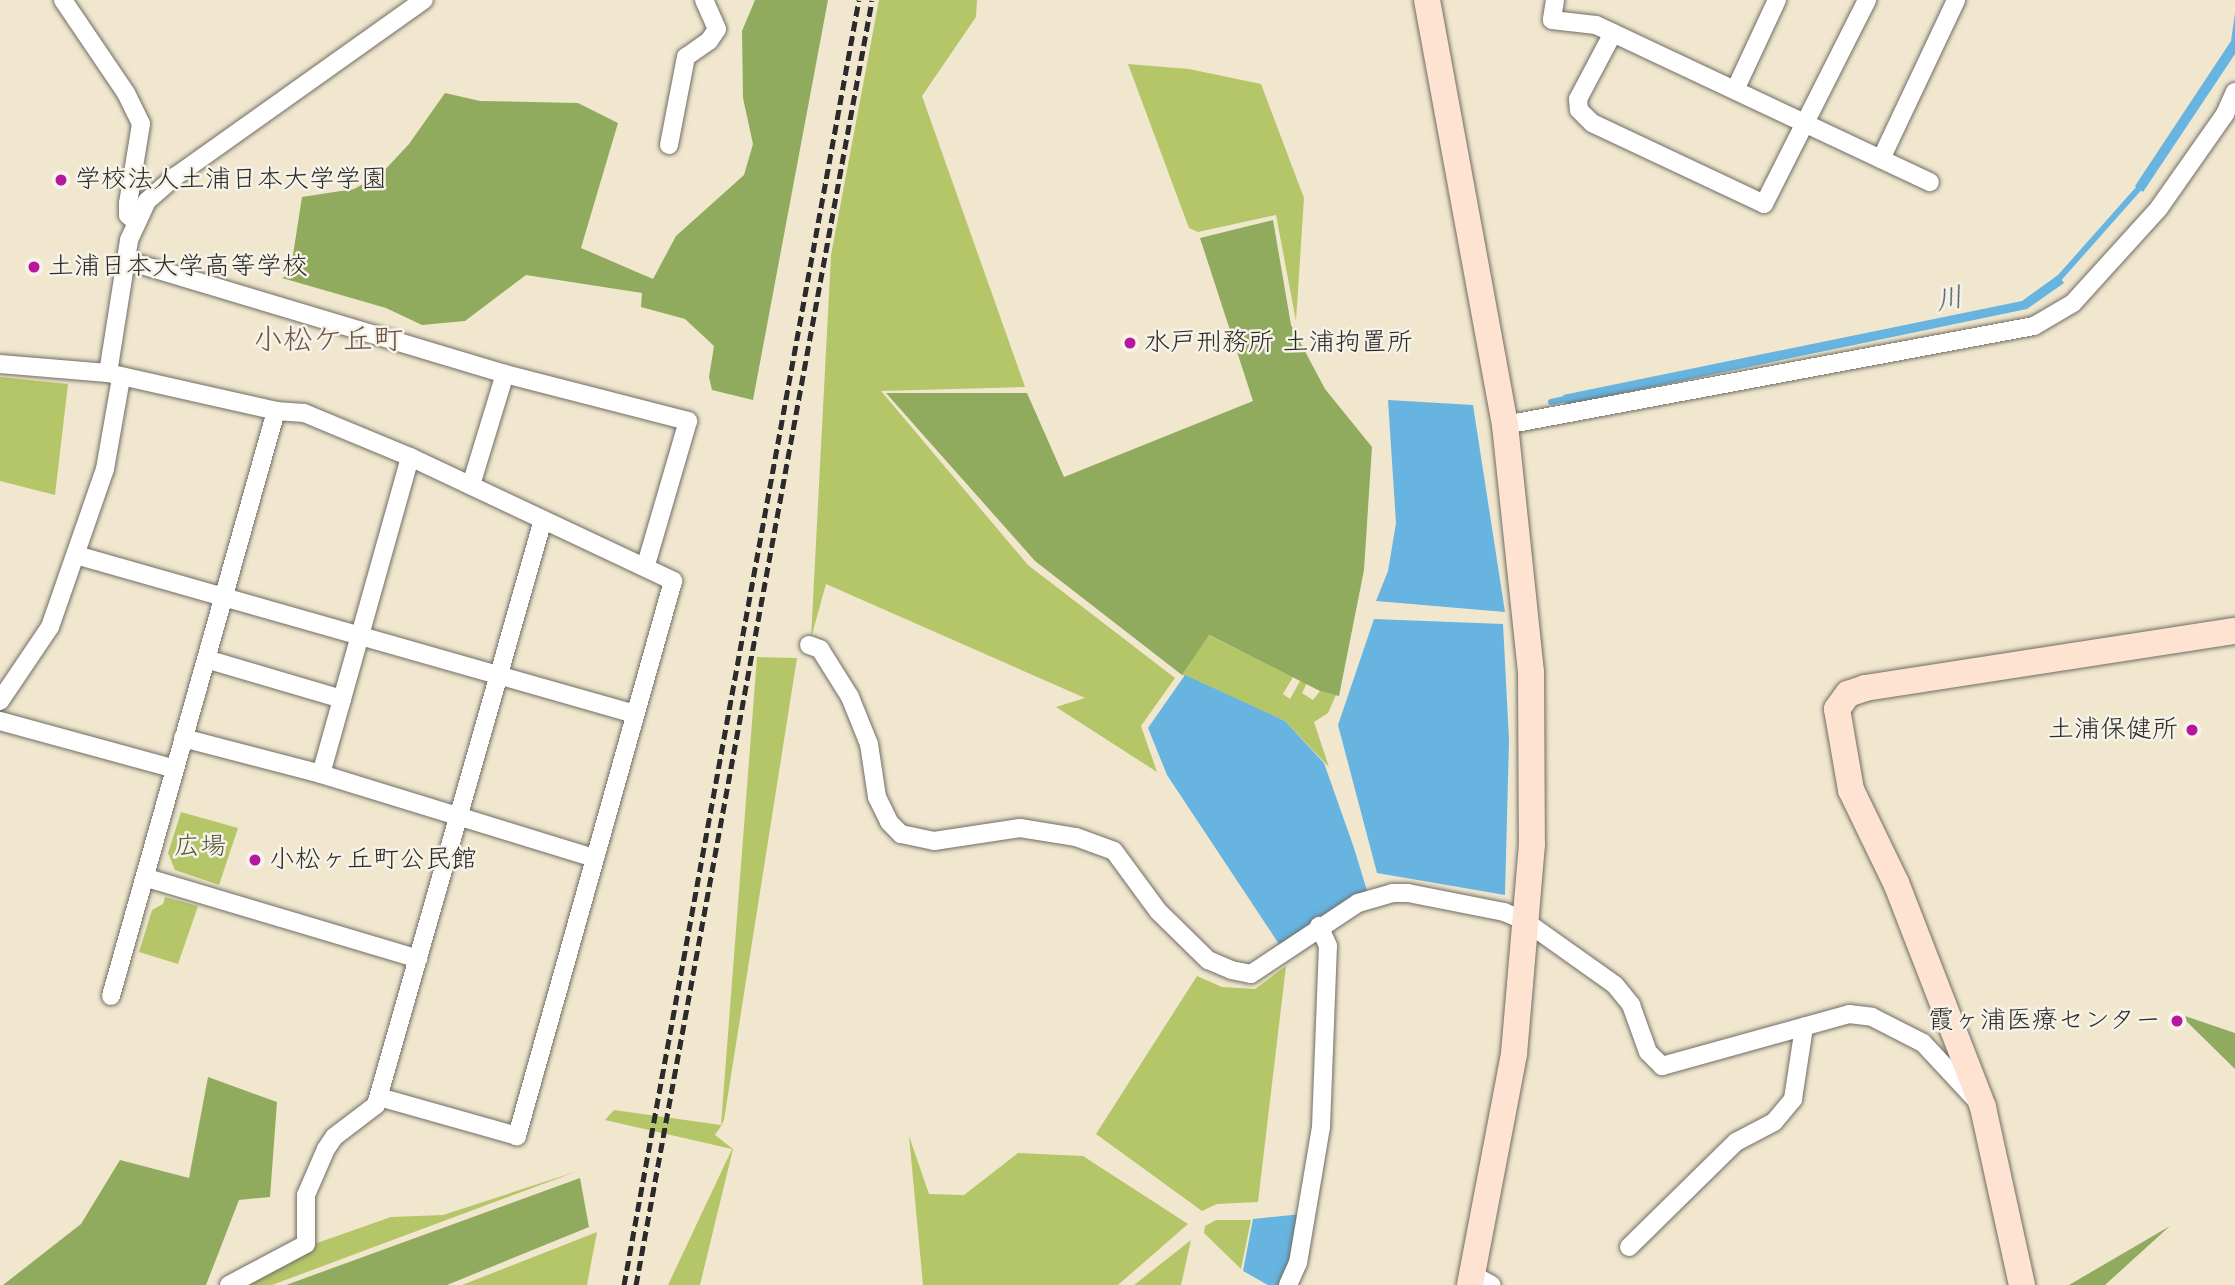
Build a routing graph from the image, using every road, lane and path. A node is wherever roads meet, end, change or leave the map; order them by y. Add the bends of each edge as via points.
1 (63, 0) edge
2 (424, 0) edge
3 (704, 0) edge
4 (1427, 0) edge
5 (1556, 0) edge
6 (1777, 0) edge
7 (1867, 0) edge
8 (1956, 0) edge
9 (1613, 33) junction
10 (1735, 90) junction
11 (2235, 92) edge
12 (1808, 124) junction
13 (669, 145) dead end
14 (1881, 159) junction
15 (1930, 182) dead end
16 (135, 221) junction
17 (125, 260) junction
18 (0, 364) edge
19 (505, 374) junction
20 (114, 376) junction
21 (276, 411) junction
22 (1505, 425) junction
23 (410, 457) junction
24 (471, 485) junction
25 (542, 520) junction
26 (76, 555) junction
27 (646, 565) junction
28 (225, 597) junction
29 (2235, 631) edge
30 (359, 638) junction
31 (809, 645) dead end
32 (206, 659) junction
33 (495, 676) junction
34 (342, 699) junction
35 (0, 701) edge
36 (635, 714) junction
37 (0, 721) edge
38 (183, 738) junction
39 (175, 769) junction
40 (321, 774) junction
41 (457, 815) junction
42 (594, 858) junction
43 (147, 878) junction
44 (1525, 921) junction
45 (1319, 926) junction
46 (418, 959) junction
47 (111, 996) dead end
48 (1804, 1027) junction
49 (379, 1097) junction
50 (1983, 1107) junction
51 (1629, 1247) dead end
52 (1478, 1282) edge
53 (229, 1285) edge
54 (1288, 1285) edge
55 (2022, 1285) edge

1 - 16 street via 126,93 141,124 128,203 128,215
2 - 16 street via 176,176 147,201
3 - 13 street via 717,29 709,41 685,57
4 - 22 street
5 - 9 street via 1552,20 1596,25
6 - 10 street
7 - 12 street
8 - 14 street
9 - 10 street
9 - 12 street via 1578,99 1579,110 1592,123 1753,201 1764,204 1775,190
10 - 12 street
11 - 22 street via 2225,114 2159,208 2073,303 2035,326
12 - 14 street
14 - 15 street
16 - 17 street
17 - 19 street
17 - 20 street
18 - 20 street
19 - 24 street
19 - 27 street via 688,421
20 - 21 street
20 - 26 street via 105,469
21 - 23 street via 304,413
21 - 28 street
22 - 44 street via 1531,672 1532,844
23 - 24 street
23 - 30 street
24 - 25 street
25 - 27 street
25 - 33 street
26 - 28 street
26 - 35 street via 50,628
27 - 36 street via 673,581
28 - 30 street
28 - 32 street
29 - 50 street via 1865,688 1848,694 1837,709 1851,790 1896,883
30 - 33 street
30 - 34 street
31 - 45 street via 820,649 850,697 869,744 877,797 889,822 901,834 934,841 1020,828 1076,837 1114,850 1158,911 1209,960 1231,970 1251,974
32 - 34 street
32 - 38 street
33 - 36 street
33 - 41 street
34 - 40 street
36 - 42 street
37 - 39 street
38 - 39 street
38 - 40 street
39 - 43 street
40 - 41 street
41 - 42 street
41 - 46 street
42 - 49 street via 517,1136
43 - 46 street
43 - 47 street
44 - 45 street via 1504,912 1392,893 1358,903
44 - 48 street via 1615,985 1631,1005 1648,1052 1662,1066
44 - 52 street via 1514,1054
45 - 54 street via 1328,946 1321,1127 1298,1263
46 - 49 street
48 - 50 street via 1849,1014 1892,1025 1923,1043
48 - 51 street via 1793,1098 1774,1122 1736,1142
49 - 53 street via 369,1113 334,1137 326,1149 306,1195 306,1244
50 - 55 street

